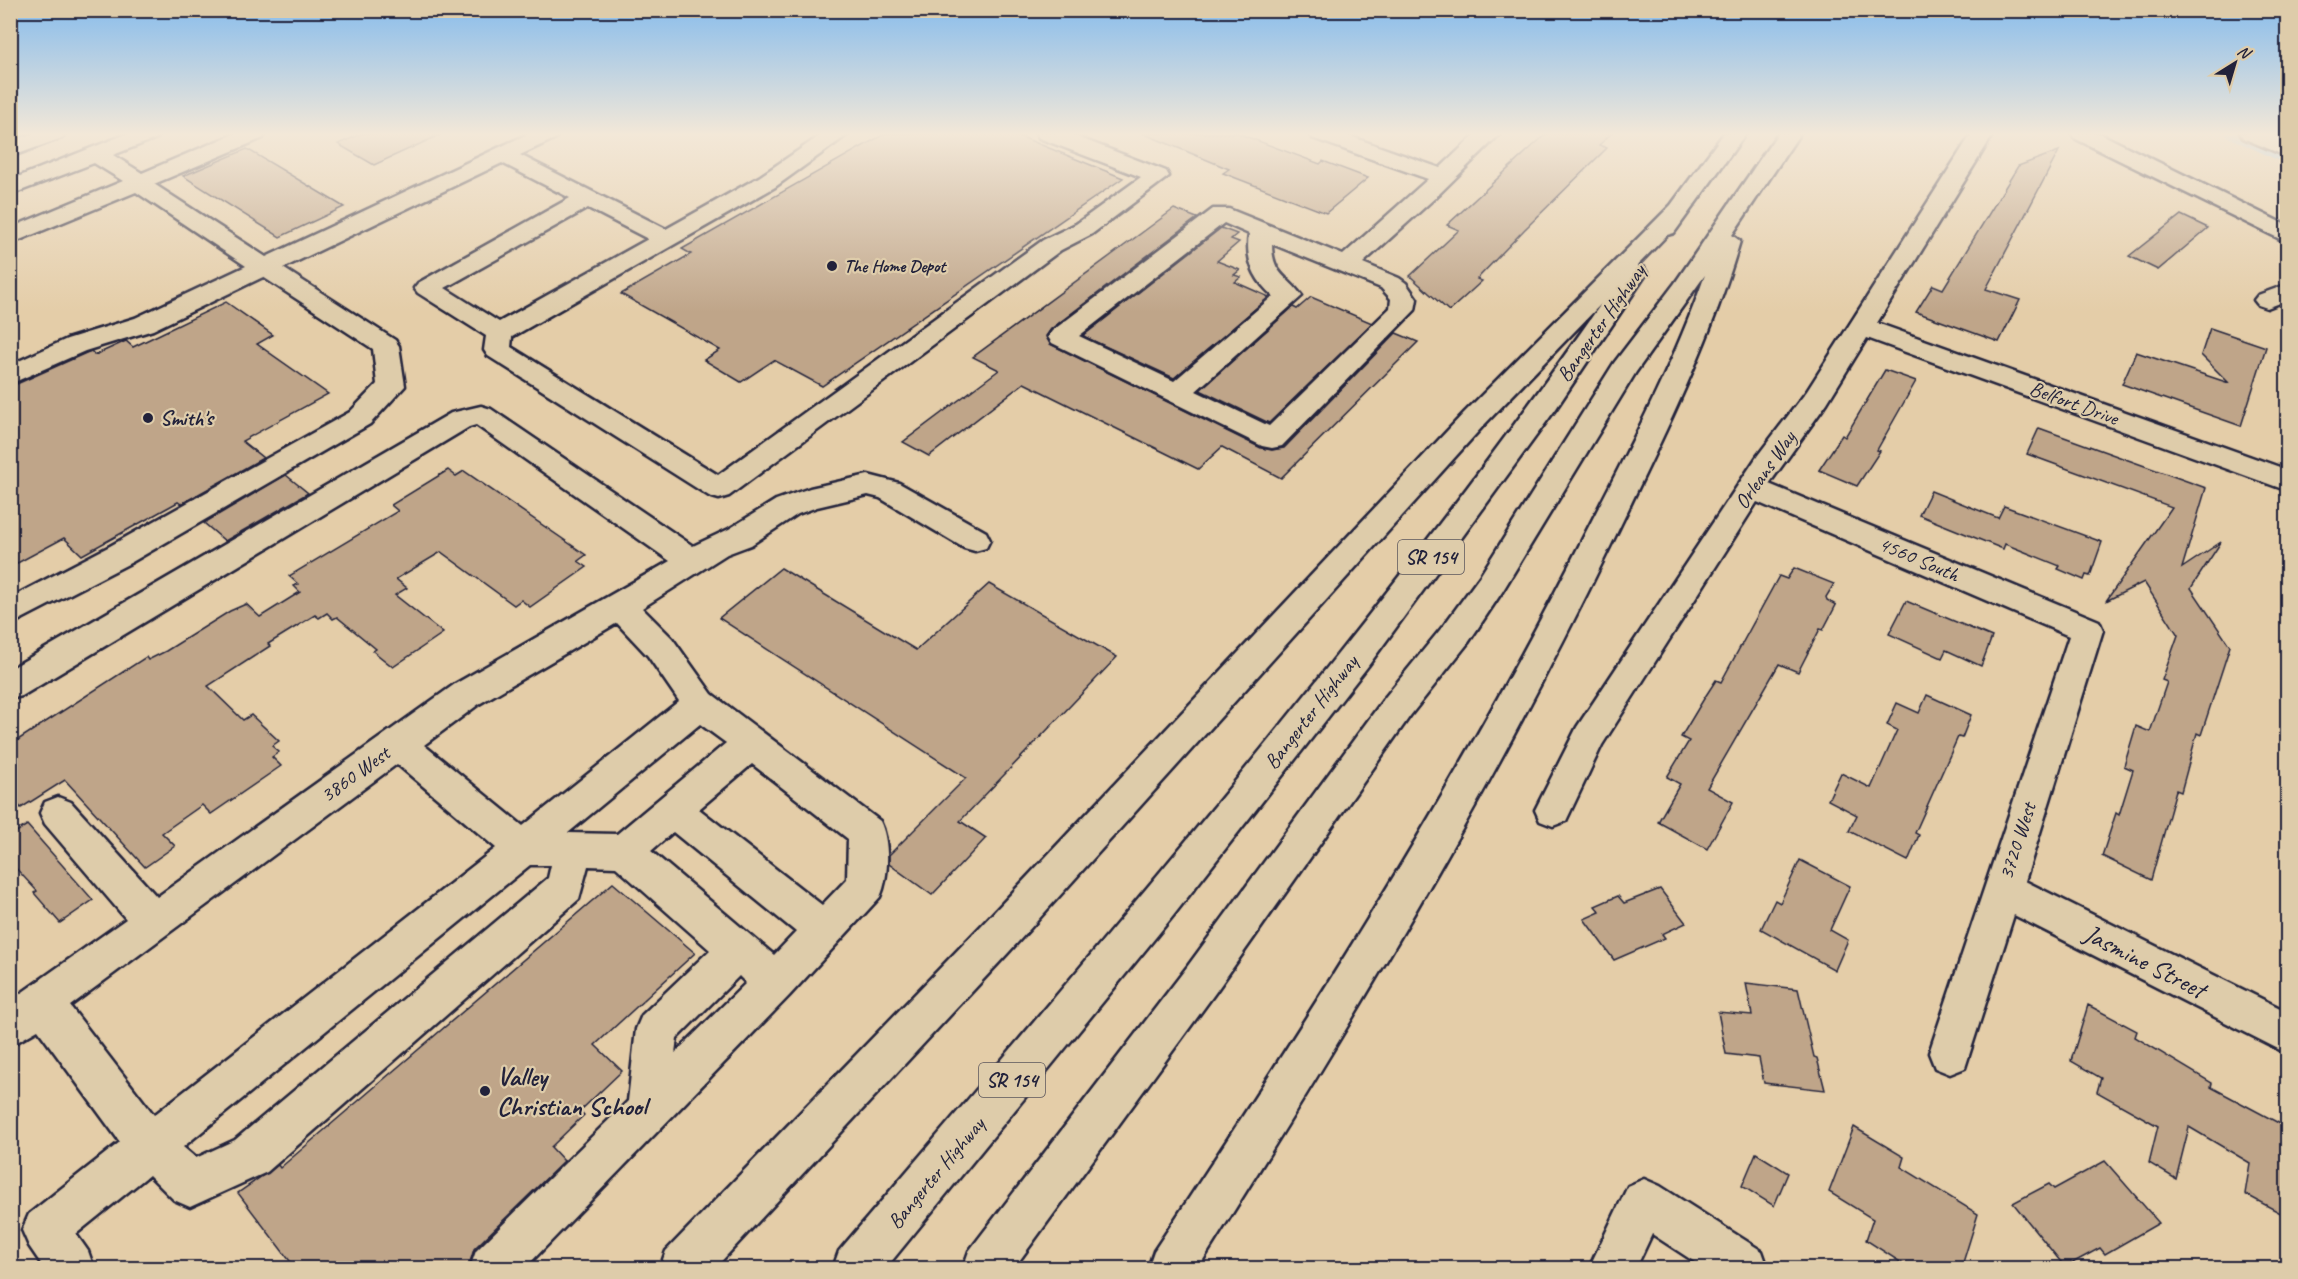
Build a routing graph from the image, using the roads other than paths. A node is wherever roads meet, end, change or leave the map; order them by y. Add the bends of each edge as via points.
1 (114, 193) edge
2 (151, 193) edge
3 (417, 193) edge
4 (582, 193) edge
5 (747, 193) edge
6 (1134, 193) edge
7 (1426, 193) edge
8 (1691, 193) edge
9 (1749, 193) edge
10 (1945, 193) edge
11 (2201, 193) edge
12 (588, 198) junction
13 (1678, 210) junction
14 (1735, 214) junction
15 (1262, 230) junction
16 (2288, 236) edge
17 (10, 237) edge
18 (667, 239) junction
19 (1346, 265) junction
20 (263, 267) junction
21 (1860, 326) junction
22 (499, 333) junction
23 (10, 376) edge
24 (1177, 393) junction
25 (2288, 481) edge
26 (1751, 488) junction
27 (975, 540) dead end
28 (704, 554) junction
29 (620, 606) junction
30 (10, 613) edge
31 (2087, 630) joint
32 (10, 686) edge
33 (700, 704) junction
34 (397, 744) junction
35 (750, 744) junction
36 (672, 810) junction
37 (1553, 810) dead end
38 (58, 813) dead end
39 (523, 848) junction
40 (573, 849) junction
41 (624, 851) junction
42 (2002, 889) junction
43 (153, 921) junction
44 (824, 930) junction
45 (738, 950) junction
46 (775, 982) junction
47 (26, 1014) edge
48 (2288, 1034) edge
49 (1950, 1053) dead end
50 (648, 1112) junction
51 (149, 1145) junction
52 (71, 1269) edge
53 (493, 1269) edge
54 (683, 1269) edge
55 (856, 1269) edge
56 (986, 1269) edge
57 (1171, 1269) edge
58 (1612, 1269) edge
59 (1745, 1269) edge

1 - 17 main road
2 - 20 main road
3 - 20 main road
4 - 12 main road
5 - 18 main road
6 - 22 main road via 1052,245 718,489 497,350
7 - 19 main road
8 - 13 main road, Bangerter Highway / SR 154
9 - 14 main road, SR 154
10 - 21 main road, Orleans Way
11 - 16 main road
12 - 18 main road
12 - 22 main road via 427,288
13 - 54 main road via 1481,411 1010,924
13 - 55 main road, Bangerter Highway / SR 154 via 1498,468 1302,724
14 - 56 main road, SR 154 via 1624,369 1456,634 1398,706
14 - 57 main road via 1712,291 1681,369 1536,666 1382,933
15 - 19 main road
15 - 24 main road via 1260,260 1267,276 1289,296
15 - 24 main road via 1221,214 1061,337
18 - 22 main road
19 - 24 main road via 1397,288 1404,299 1402,310 1272,438
20 - 23 main road via 144,324 76,345
20 - 30 main road via 386,346 391,386 360,418
21 - 25 main road, Belfort Drive
21 - 26 main road, Orleans Way via 1817,397
26 - 31 main road, 4560 South
26 - 37 main road, Orleans Way via 1589,737
27 - 28 main road, 3860 West via 889,490 868,484 788,507
28 - 29 main road, 3860 West
28 - 32 main road via 481,415 473,415
29 - 33 main road via 660,647
29 - 34 main road, 3860 West via 490,680
31 - 42 main road, 3720 West
33 - 35 main road
33 - 39 main road
34 - 39 main road
34 - 43 main road, 3860 West
35 - 36 main road
35 - 44 main road via 867,832 866,885
36 - 41 main road
36 - 44 main road
38 - 43 main road
39 - 40 main road
39 - 51 main road
40 - 41 main road
40 - 51 main road via 565,887 251,1156 190,1184
41 - 45 main road
42 - 48 main road, Jasmine Street
42 - 49 main road, 3720 West
43 - 47 main road, 3860 West
44 - 46 main road
45 - 46 main road
45 - 50 main road via 657,1029
46 - 50 main road
47 - 51 main road
50 - 53 main road
51 - 52 main road via 45,1230
58 - 59 main road via 1644,1202

